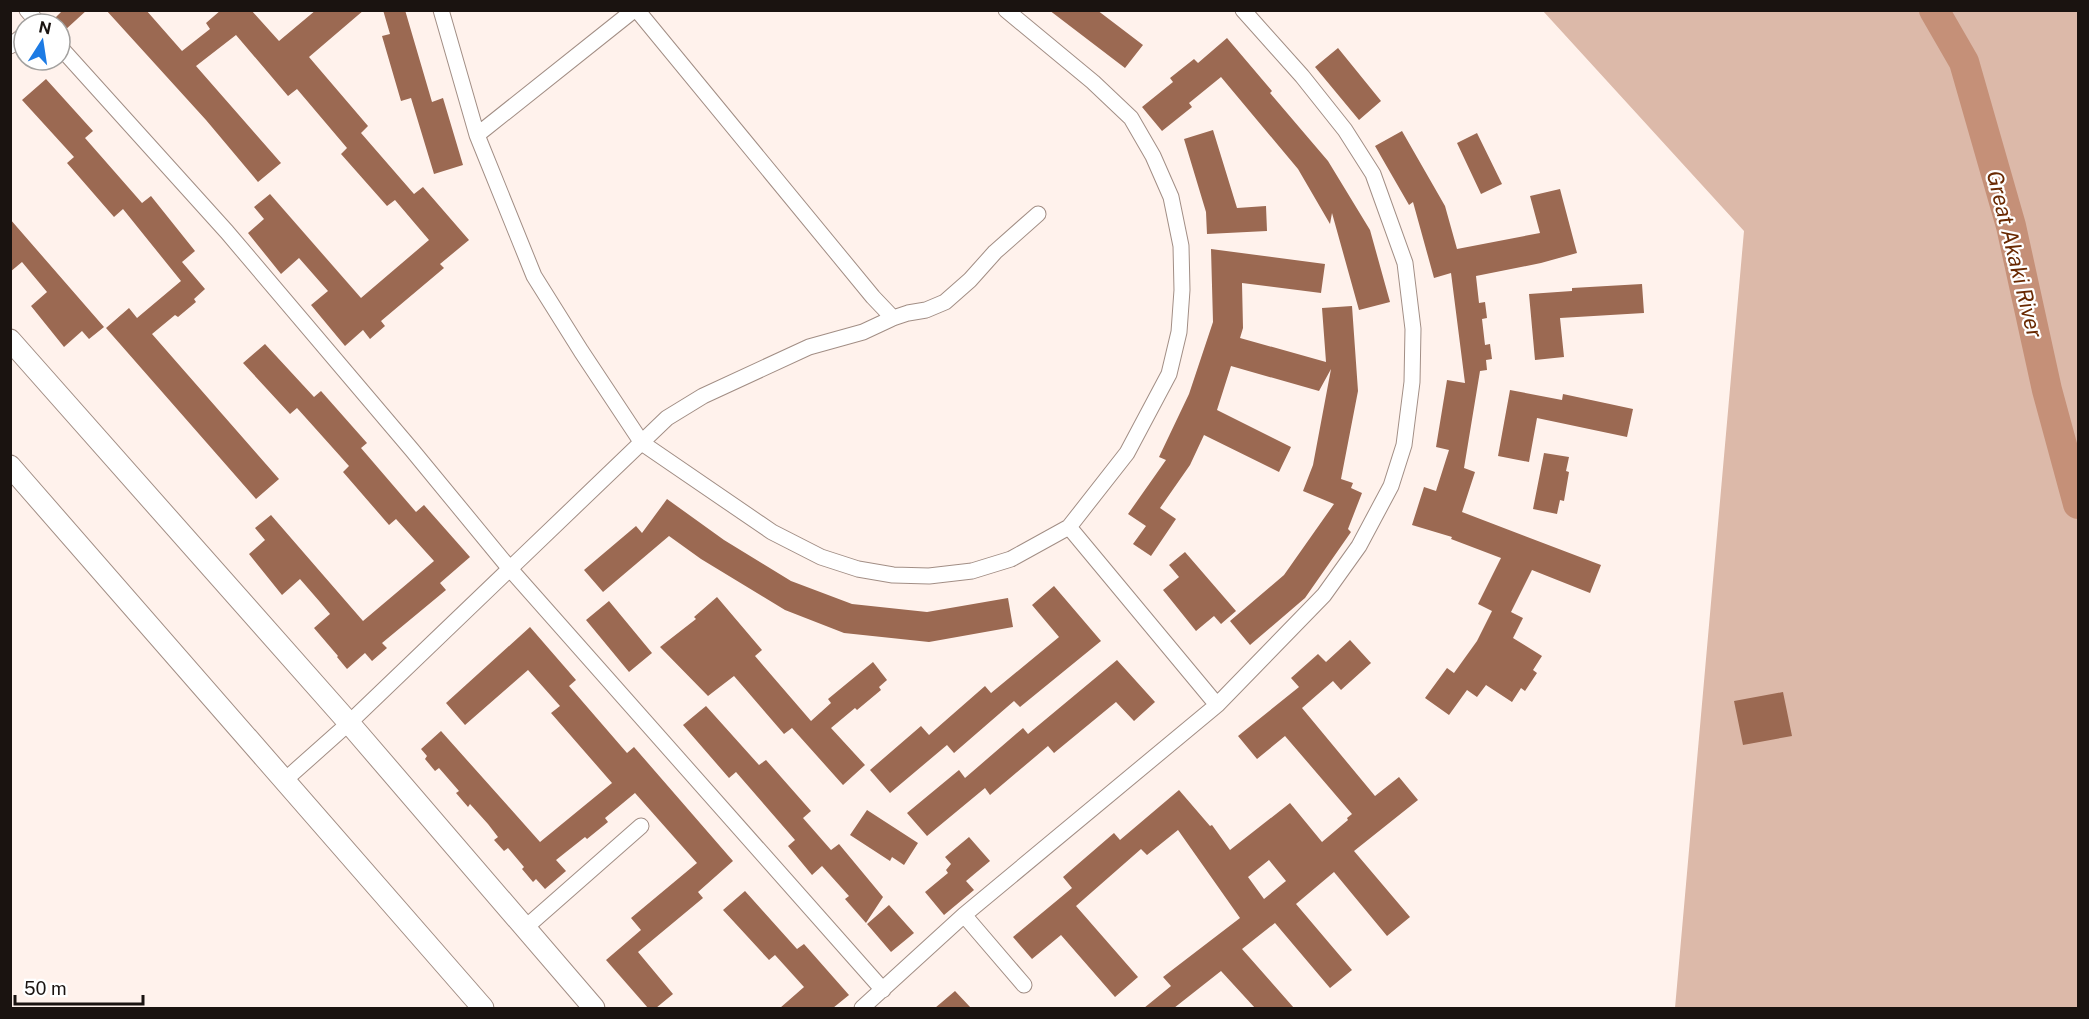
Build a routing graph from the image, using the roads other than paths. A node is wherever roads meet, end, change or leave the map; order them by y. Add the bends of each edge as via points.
1 (441, 10) edge
2 (636, 10) edge
3 (1006, 10) edge
4 (1243, 10) edge
5 (72, 60) edge
6 (477, 135) junction
7 (1038, 214) dead end
8 (893, 318) junction
9 (10, 340) edge
10 (642, 443) junction
11 (10, 466) edge
12 (1069, 526) junction
13 (510, 569) junction
14 (1217, 705) junction
15 (349, 723) junction
16 (285, 780) junction
17 (641, 826) dead end
18 (964, 915) junction
19 (525, 928) junction
20 (1024, 985) dead end
21 (883, 990) junction
22 (483, 1008) edge
23 (594, 1008) edge
24 (862, 1008) edge

1 - 6 street
2 - 6 street
2 - 8 street
3 - 12 street via 1131,118 1171,197 1181,246 1179,332 1169,374 1127,453
4 - 14 street via 1345,130 1373,174 1405,263 1413,328 1412,382 1404,445 1391,486 1359,546 1324,595
5 - 13 street via 227,232
6 - 10 street via 534,276
7 - 8 street via 945,302
8 - 10 street via 864,332 808,346 703,396 667,418
9 - 15 street
10 - 12 street via 772,532 821,557 858,569 893,575 972,571 1011,559
10 - 13 street
11 - 16 street
12 - 14 street
13 - 15 street
13 - 21 street
14 - 18 street
15 - 16 street
15 - 19 street
16 - 22 street
17 - 19 street
18 - 20 street
18 - 21 street
19 - 23 street
21 - 24 street

